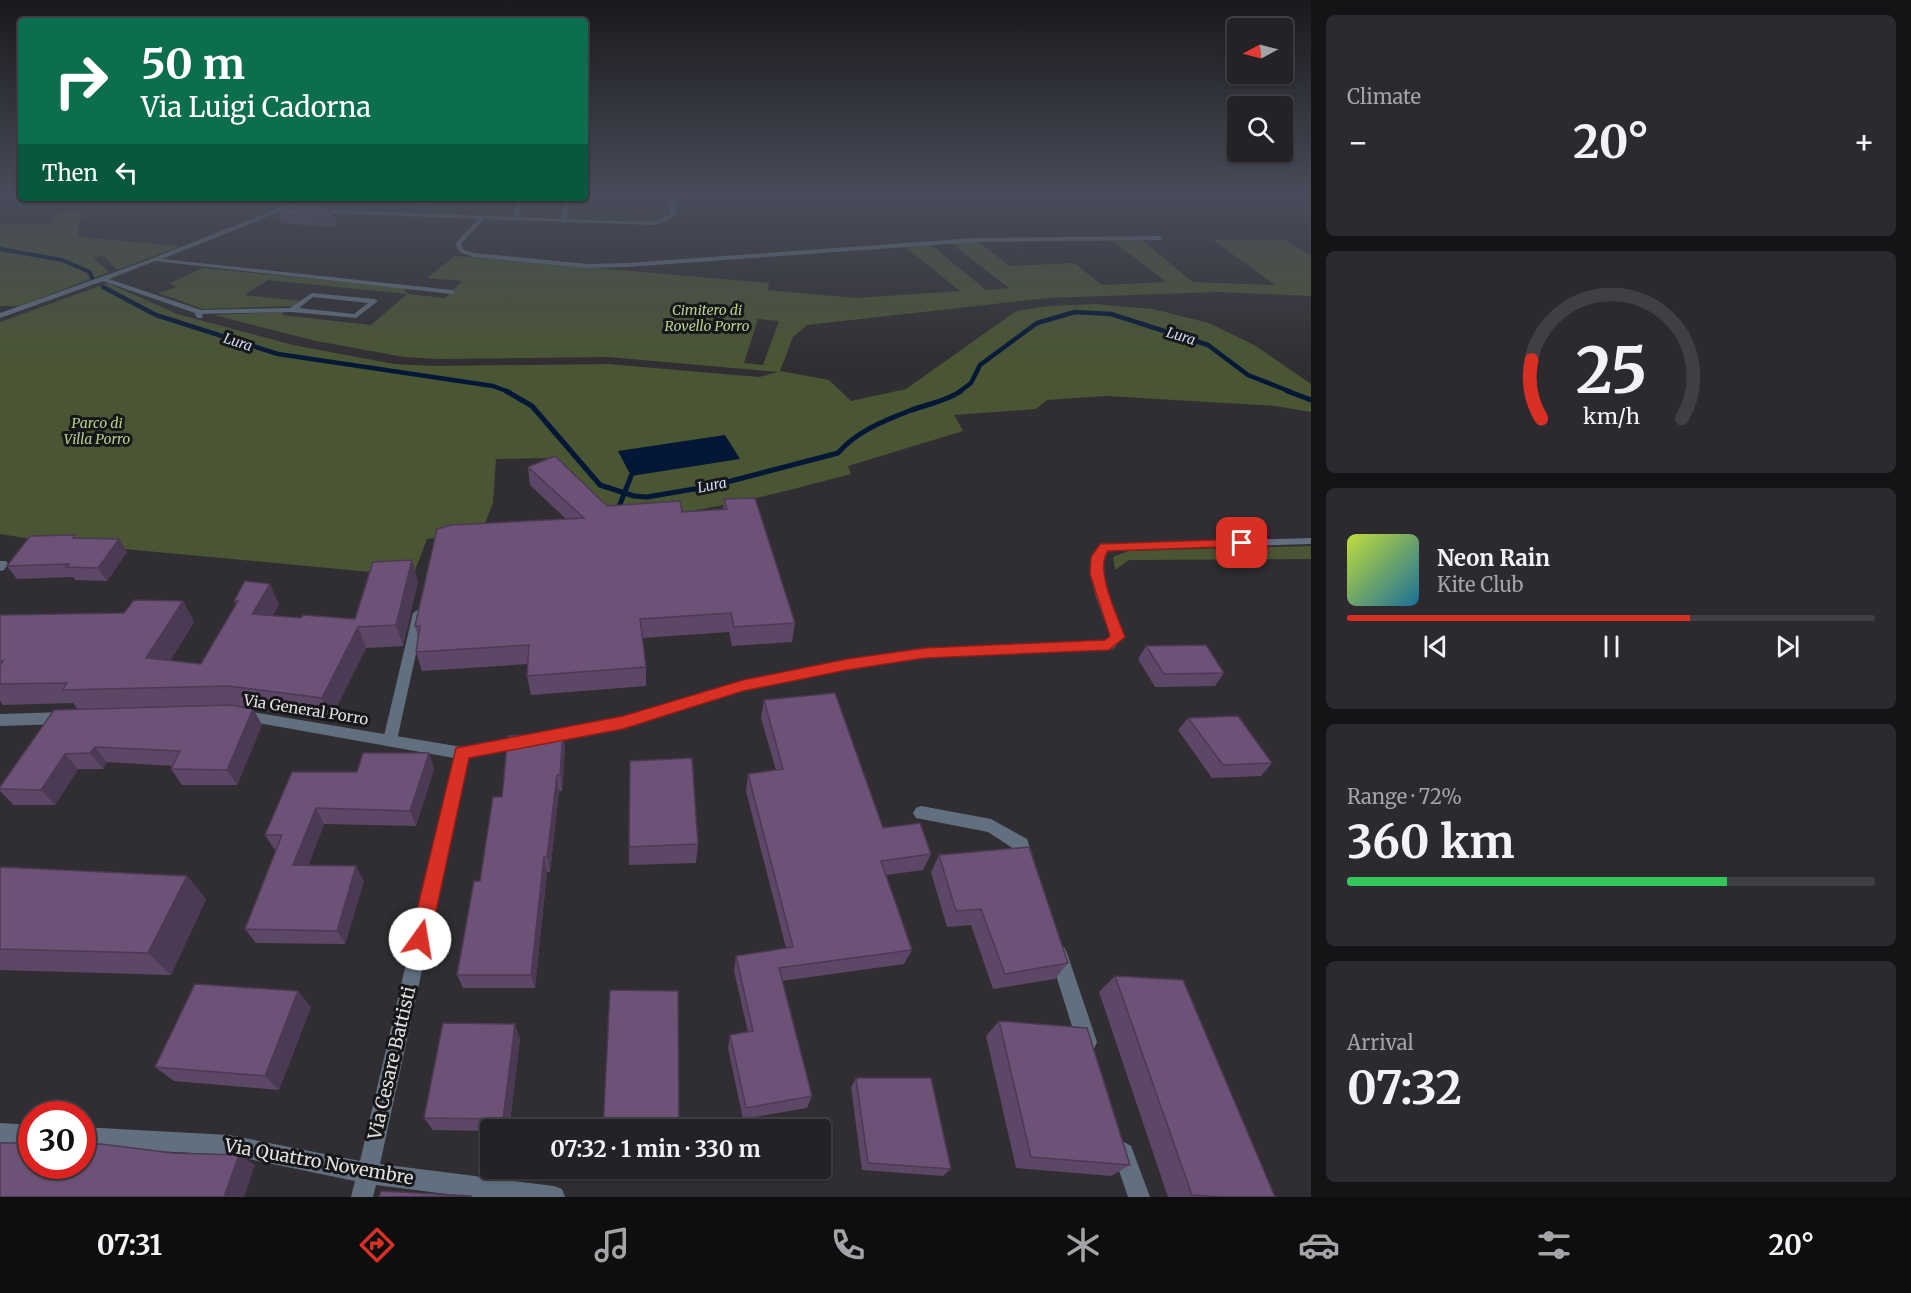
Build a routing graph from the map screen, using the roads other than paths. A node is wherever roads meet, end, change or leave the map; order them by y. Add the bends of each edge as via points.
1 (173, 252) edge
2 (464, 252) edge
3 (812, 252) edge
4 (153, 260) junction
5 (105, 279) junction
6 (452, 292) dead end
7 (19, 309) junction
8 (0, 310) edge
9 (292, 310) junction
10 (0, 316) edge
11 (1311, 541) edge
12 (422, 602) edge
13 (228, 715) edge
14 (85, 718) edge
15 (0, 720) edge
16 (390, 740) junction
17 (462, 753) junction
18 (921, 813) dead end
19 (1032, 877) edge
20 (1051, 932) edge
21 (1095, 1065) edge
22 (1117, 1131) edge
23 (0, 1133) edge
24 (18, 1134) edge
25 (96, 1138) edge
26 (368, 1173) junction
27 (362, 1197) edge
28 (554, 1197) edge
29 (1139, 1197) edge

1 - 4 street
2 - 3 street via 602,267
4 - 5 street
4 - 6 street
5 - 7 street
5 - 9 street via 199,314
7 - 8 street
7 - 10 street
9 - 9 street via 356,316 374,302 312,295
11 - 17 street via 1105,547 1097,557 1096,574 1118,637 1109,645 925,653 847,665 743,686 623,723
12 - 16 street
13 - 16 street, Via General Porro
14 - 15 street
16 - 17 street, Via General Porro
17 - 26 street, Via Cesare Battisti
18 - 19 street via 991,826 1021,844
20 - 21 street
22 - 29 street
23 - 24 street
25 - 26 street, Via Quattro Novembre via 229,1145
26 - 27 street, Via Cesare Battisti
26 - 28 street, Via Quattro Novembre

